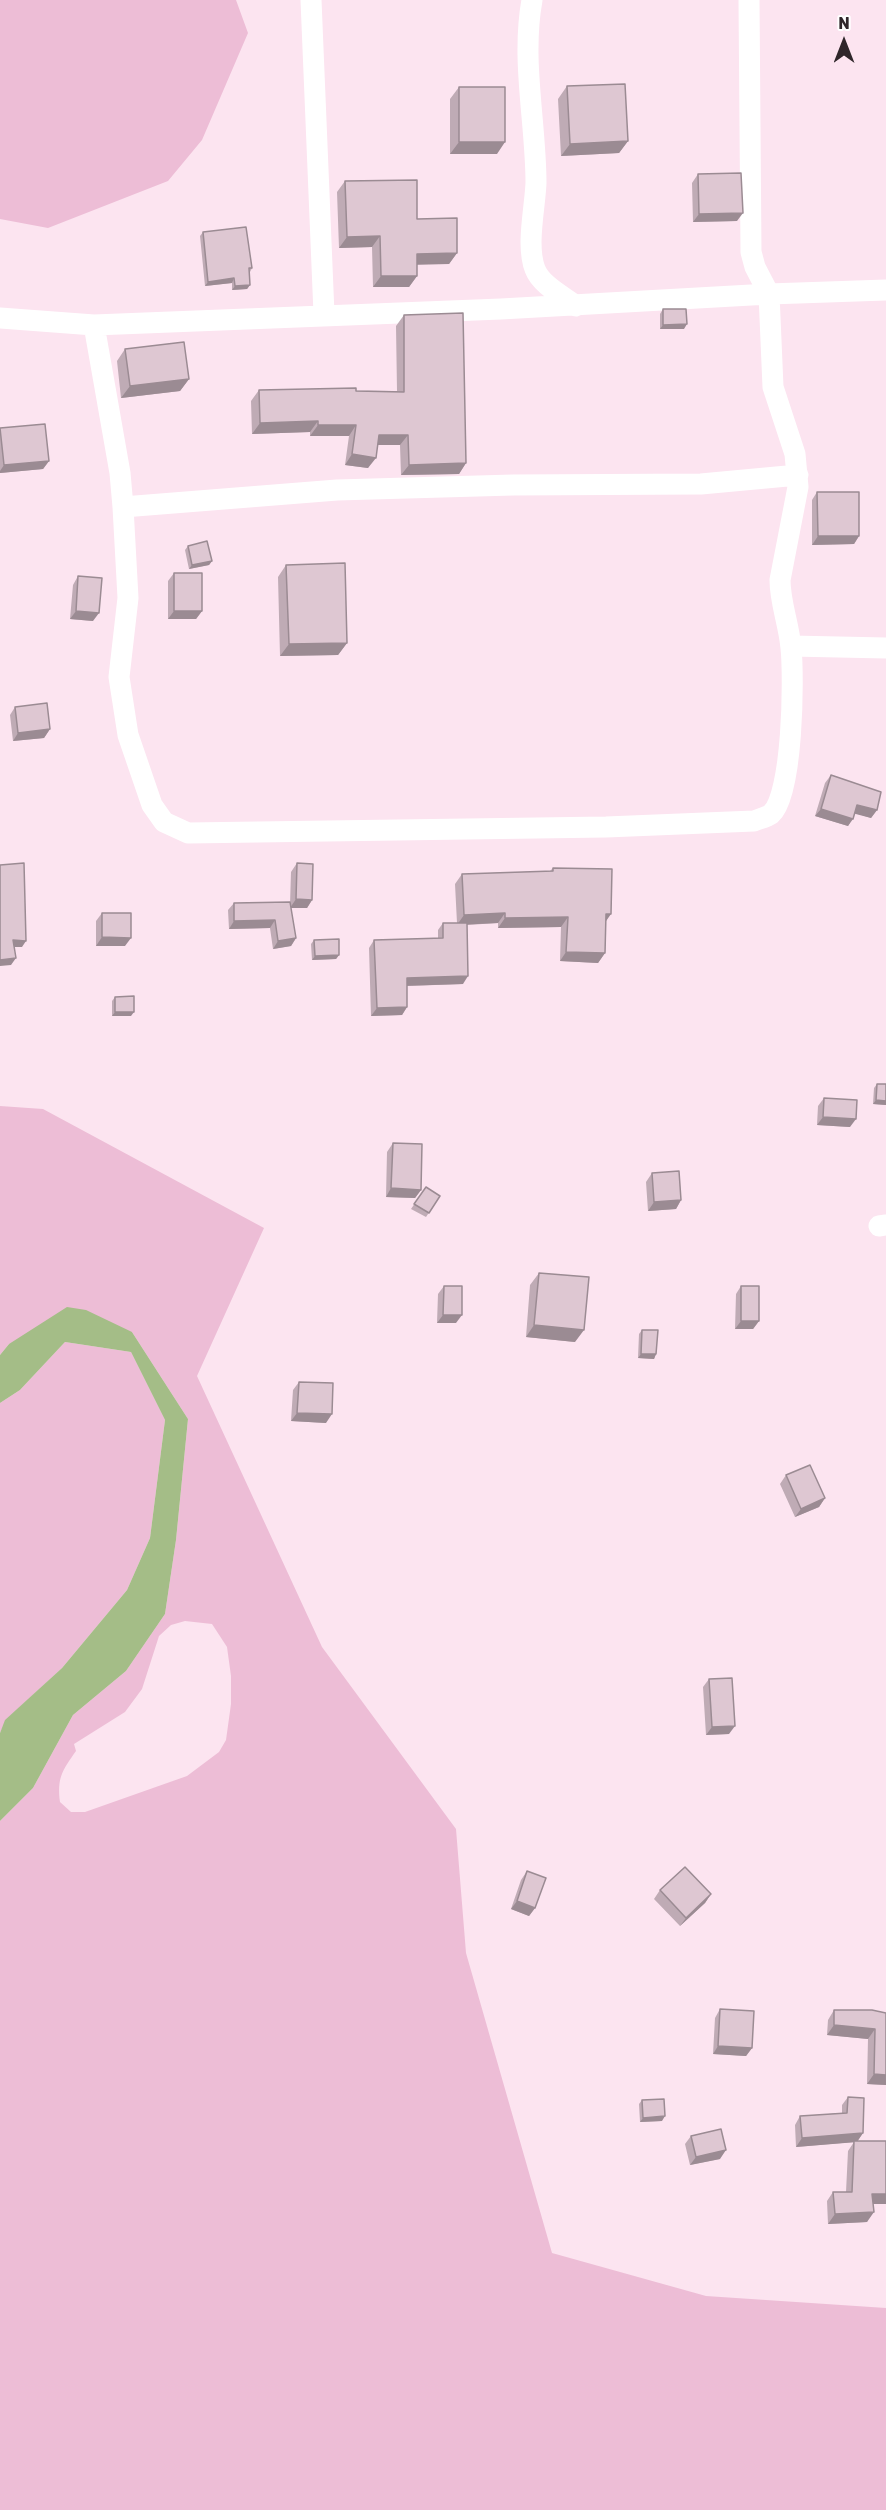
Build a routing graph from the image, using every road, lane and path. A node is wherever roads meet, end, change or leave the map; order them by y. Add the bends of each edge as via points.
1 (311, 0) edge
2 (532, 0) edge
3 (749, 0) edge
4 (886, 290) edge
5 (769, 294) junction
6 (576, 306) junction
7 (324, 314) junction
8 (0, 318) edge
9 (94, 325) junction
10 (798, 476) junction
11 (123, 507) junction
12 (791, 646) junction
13 (886, 648) edge

1 - 7 street
2 - 6 street via 529,36 536,183 534,268 540,279
3 - 5 street via 751,252
4 - 5 street
5 - 6 street
5 - 10 street via 773,387 795,454
6 - 7 street
7 - 9 street
8 - 9 street
9 - 11 street
10 - 11 street via 701,484 337,490
10 - 12 street via 780,580
11 - 12 street via 128,598 119,677 128,735 152,805 164,822 188,833 754,821 770,814 780,800 792,710
12 - 13 street

